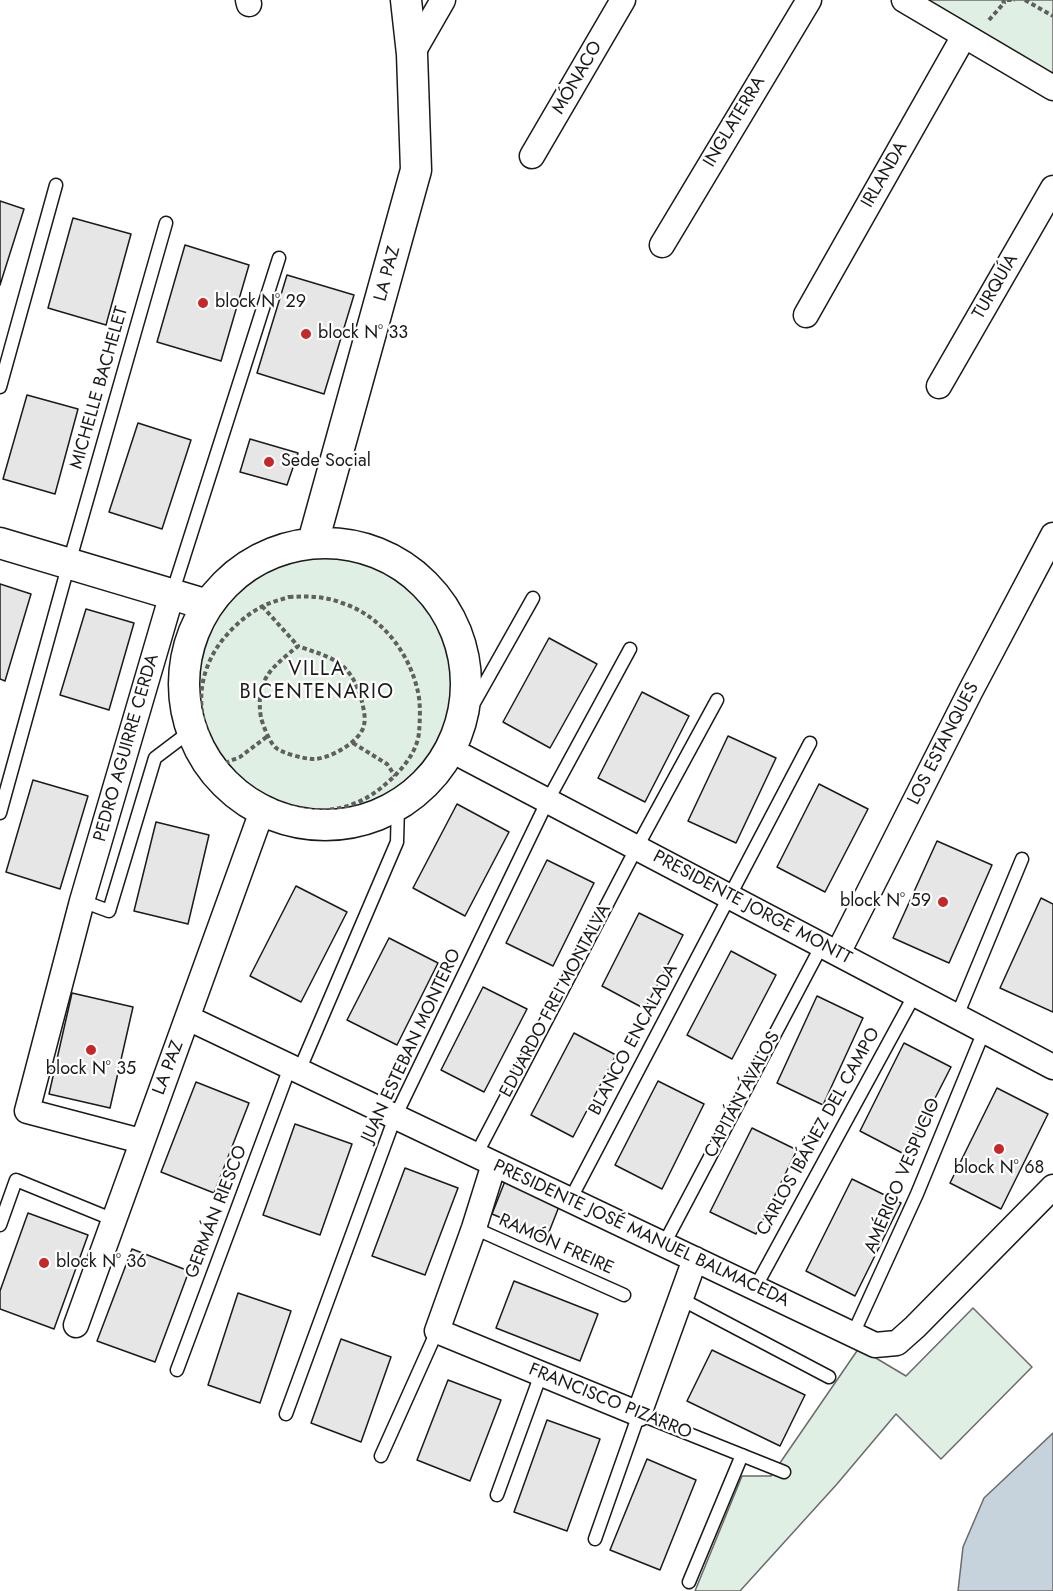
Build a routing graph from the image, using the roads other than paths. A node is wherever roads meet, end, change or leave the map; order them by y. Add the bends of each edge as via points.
1 (406, 0) edge
2 (443, 0) edge
3 (623, 0) edge
4 (809, 0) edge
5 (904, 0) edge
6 (964, 36) junction
7 (412, 54) junction
8 (1053, 88) edge
9 (532, 156) dead end
10 (56, 185) dead end
11 (1053, 188) edge
12 (166, 223) dead end
13 (662, 245) dead end
14 (279, 258) dead end
15 (806, 315) dead end
16 (939, 386) dead end
17 (0, 387) edge
18 (1053, 535) edge
19 (0, 543) edge
20 (313, 543) junction
21 (69, 563) junction
22 (172, 594) junction
23 (533, 598) dead end
24 (208, 605) junction
25 (630, 649) dead end
26 (717, 700) dead end
27 (463, 707) junction
28 (192, 730) junction
29 (810, 742) dead end
30 (451, 750) junction
31 (548, 800) junction
32 (398, 806) junction
33 (262, 811) junction
34 (0, 813) edge
35 (637, 847) junction
36 (1022, 859) dead end
37 (730, 897) junction
38 (82, 901) junction
39 (830, 950) junction
40 (915, 994) junction
41 (957, 1016) junction
42 (188, 1018) junction
43 (984, 1031) junction
44 (1051, 1062) edge
45 (295, 1069) junction
46 (395, 1117) junction
47 (141, 1141) junction
48 (485, 1159) junction
49 (1053, 1187) edge
50 (570, 1200) junction
51 (114, 1220) junction
52 (0, 1225) edge
53 (474, 1228) junction
54 (664, 1244) junction
55 (695, 1259) junction
56 (755, 1288) junction
57 (624, 1295) dead end
58 (681, 1299) junction
59 (76, 1325) dead end
60 (437, 1331) junction
61 (853, 1334) junction
62 (177, 1370) dead end
63 (541, 1374) junction
64 (829, 1377) dead end
65 (286, 1414) dead end
66 (639, 1414) junction
67 (742, 1455) junction
68 (381, 1456) dead end
69 (784, 1472) dead end
70 (496, 1495) dead end
71 (594, 1539) dead end
72 (689, 1582) dead end

1 - 7 street, LA PAZ
2 - 7 street
3 - 9 street, MÓNACO
4 - 13 street, INGLATERRA
5 - 6 street
6 - 8 street
6 - 15 street, IRLANDA
7 - 20 street, LA PAZ via 416,170
10 - 17 lane
11 - 16 street, TURQUÍA
12 - 21 lane, MICHELLE BACHELET
14 - 22 lane
18 - 39 street, LOS ESTANQUES
19 - 21 street
20 - 24 street via 282,549 253,562 228,581
20 - 27 street via 360,546 403,565 437,598 459,639 467,686
21 - 22 street
21 - 34 lane, MICHELLE BACHELET
22 - 24 street
22 - 38 street, PEDRO AGUIRRE CERDA
23 - 27 lane via 476,701
24 - 28 street via 189,644 184,687
25 - 31 lane, JUAN ESTEBAN MONTERO
26 - 35 lane, EDUARDO FREI MONTALVA
27 - 30 street
28 - 33 street via 208,763 231,790
28 - 38 lane via 155,758 110,911
29 - 37 lane, BLANCO ENCALADA
30 - 31 street, PRESIDENTE JORGE MONTT
30 - 32 street via 434,775
31 - 35 street, PRESIDENTE JORGE MONTT
31 - 46 lane, JUAN ESTEBAN MONTERO
32 - 33 street via 342,824 307,825
32 - 45 lane, GERMÁN RIESCO via 397,842
33 - 42 street, LA PAZ
35 - 37 street, PRESIDENTE JORGE MONTT
35 - 48 lane, EDUARDO FREI MONTALVA
36 - 41 lane
37 - 39 street, PRESIDENTE JORGE MONTT
37 - 50 lane, BLANCO ENCALADA
38 - 47 street, PEDRO AGUIRRE CERDA via 27,1111
39 - 40 street, PRESIDENTE JORGE MONTT
39 - 54 lane, CAPITÁN ÁVALOS
40 - 41 street, PRESIDENTE JORGE MONTT
40 - 56 lane, CARLOS IBÁÑEZ DEL CAMPO
41 - 43 street, PRESIDENTE JORGE MONTT
42 - 45 street, PRESIDENTE JOSÉ MANUEL BALMACEDA
42 - 47 street, LA PAZ
43 - 44 street, PRESIDENTE JORGE MONTT
43 - 61 lane, AMÉRICO VESPUCIO via 917,1194
45 - 46 street, PRESIDENTE JOSÉ MANUEL BALMACEDA
45 - 62 lane, GERMÁN RIESCO
46 - 48 street, PRESIDENTE JOSÉ MANUEL BALMACEDA
46 - 65 lane, JUAN ESTEBAN MONTERO
47 - 51 street, LA PAZ
48 - 50 street, PRESIDENTE JOSÉ MANUEL BALMACEDA
48 - 53 street, EDUARDO FREI MONTALVA
49 - 61 street, PRESIDENTE JOSÉ MANUEL BALMACEDA via 897,1343 875,1345
50 - 54 street, PRESIDENTE JOSÉ MANUEL BALMACEDA
51 - 52 lane via 16,1180
51 - 59 street, LA PAZ
53 - 57 lane, RAMÓN FREIRE
53 - 60 street, EDUARDO FREI MONTALVA
54 - 55 street, PRESIDENTE JOSÉ MANUEL BALMACEDA
55 - 56 street, PRESIDENTE JOSÉ MANUEL BALMACEDA
55 - 58 street
56 - 61 street, PRESIDENTE JOSÉ MANUEL BALMACEDA
58 - 64 lane
58 - 66 street
60 - 63 street, FRANCISCO PIZARRO
60 - 68 lane, EDUARDO FREI MONTALVA
63 - 66 street, FRANCISCO PIZARRO
63 - 70 lane
66 - 67 lane, FRANCISCO PIZARRO
66 - 71 lane
67 - 69 lane, FRANCISCO PIZARRO
67 - 72 lane

